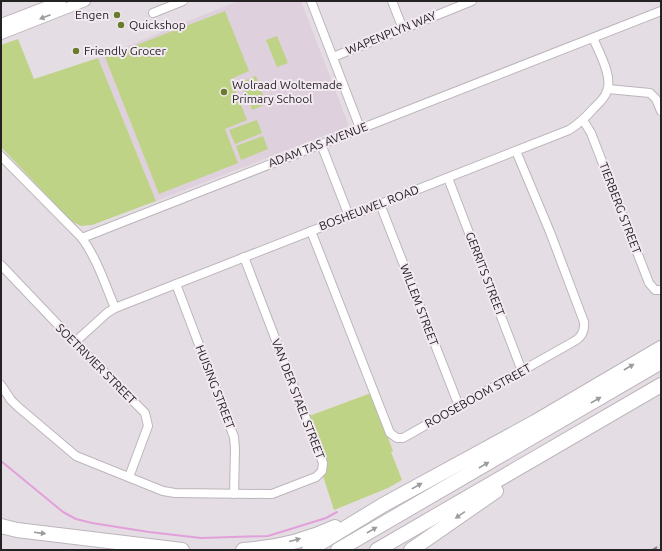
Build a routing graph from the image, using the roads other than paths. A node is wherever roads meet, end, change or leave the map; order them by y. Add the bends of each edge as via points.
1 (61, 1) edge
2 (183, 1) edge
3 (311, 1) edge
4 (392, 1) edge
5 (472, 1) edge
6 (82, 2) edge
7 (661, 11) edge
8 (153, 13) dead end
9 (1, 24) edge
10 (403, 29) junction
11 (1, 34) edge
12 (593, 38) junction
13 (333, 56) junction
14 (608, 89) junction
15 (661, 111) edge
16 (583, 120) junction
17 (360, 128) junction
18 (321, 144) junction
19 (516, 151) junction
20 (1, 156) edge
21 (448, 178) junction
22 (380, 204) junction
23 (349, 216) junction
24 (311, 231) junction
25 (82, 238) junction
26 (244, 257) junction
27 (1, 265) edge
28 (176, 284) junction
29 (661, 290) edge
30 (115, 308) junction
31 (75, 342) junction
32 (661, 348) edge
33 (661, 362) edge
34 (522, 371) junction
35 (1, 385) edge
36 (661, 385) edge
37 (459, 406) junction
38 (585, 429) junction
39 (129, 477) junction
40 (234, 494) junction
41 (383, 505) junction
42 (1, 526) edge
43 (182, 550) edge
44 (243, 550) edge
45 (309, 550) edge
46 (338, 550) edge
47 (377, 550) edge
48 (411, 550) edge

1 - 9 street
2 - 8 street
3 - 13 street
4 - 10 street
5 - 10 street, WAPENPLYN WAY
6 -> 11 street
7 - 12 street, ADAM TAS AVENUE
10 - 13 street, WAPENPLYN WAY
12 - 14 street via 608,77
12 - 17 street, ADAM TAS AVENUE
13 - 17 street
14 - 15 street via 650,93
14 - 16 street, BOSHEUWEL ROAD
16 - 19 street, BOSHEUWEL ROAD via 569,130
16 - 29 street, TIERBERG STREET via 591,133 649,282 655,290
17 - 18 street, ADAM TAS AVENUE
18 - 23 street
18 - 25 street, ADAM TAS AVENUE
19 - 21 street, BOSHEUWEL ROAD
19 - 34 street, ROOSEBOOM STREET via 584,322 583,331 578,339
20 - 25 street
21 - 22 street, BOSHEUWEL ROAD
21 - 34 street, GERRITS STREET
22 - 23 street, BOSHEUWEL ROAD
22 - 37 street, WILLEM STREET
23 - 24 street, BOSHEUWEL ROAD
24 - 26 street, BOSHEUWEL ROAD
24 - 37 street, ROOSEBOOM STREET via 391,434 397,438 404,437
25 - 30 street via 96,262
26 - 28 street, BOSHEUWEL ROAD
26 - 40 street, VAN DER STAEL STREET via 324,467 316,477 272,494
27 - 31 street, SOETRIVIER STREET
28 - 30 street, BOSHEUWEL ROAD
28 - 40 street, HUISING STREET via 234,437
30 - 31 street, BOSHEUWEL ROAD
31 - 39 street, SOETRIVIER STREET via 145,413 148,426
41 -> 32 highway via 535,422
46 -> 33 highway
34 - 37 street, ROOSEBOOM STREET
35 - 39 street, VAN DER STAEL STREET via 17,406 72,453
36 - 38 highway
38 - 47 highway
38 -> 48 highway
39 - 40 street, VAN DER STAEL STREET via 169,492
44 -> 41 highway via 278,545 314,535
41 - 45 highway
42 -> 43 highway

